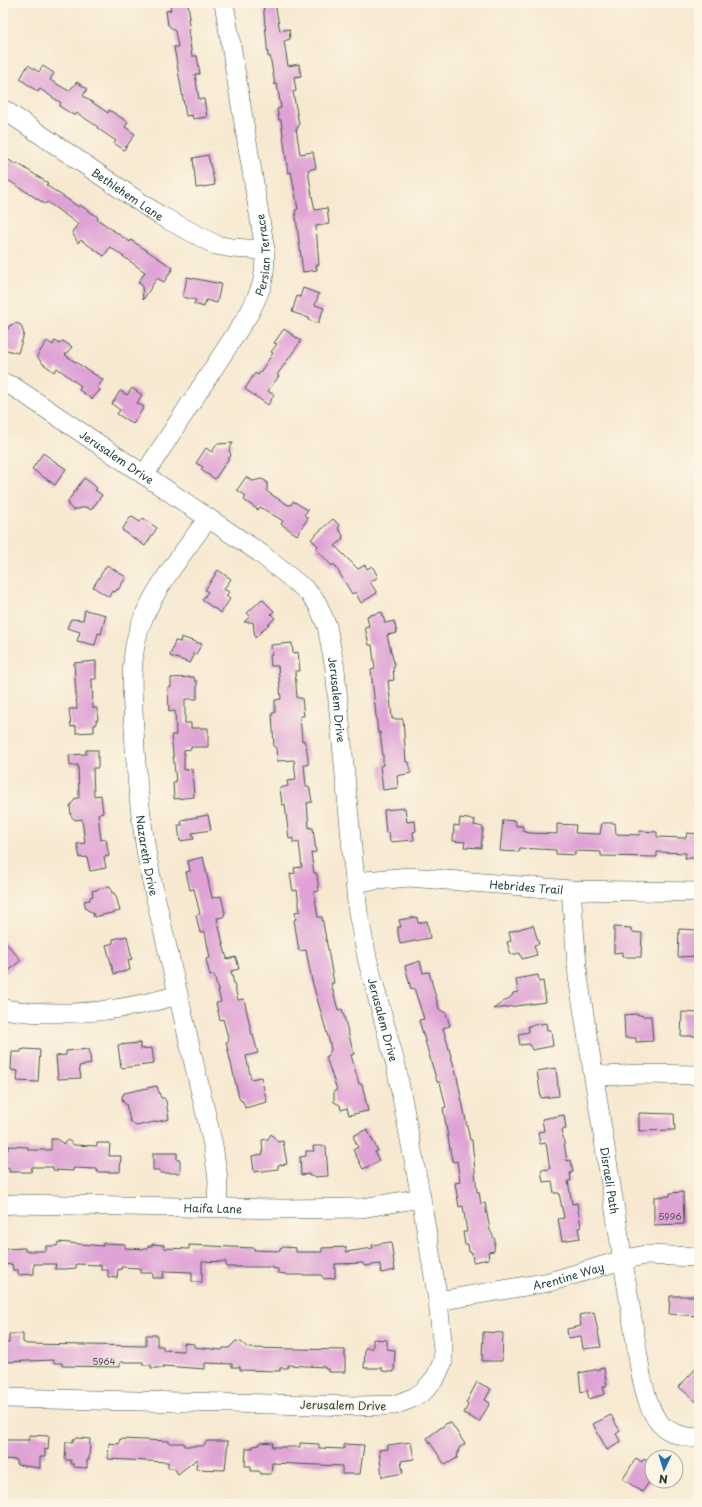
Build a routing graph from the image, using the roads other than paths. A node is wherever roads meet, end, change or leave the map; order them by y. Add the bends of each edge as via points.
1 (224, 3) edge
2 (3, 109) edge
3 (265, 250) junction
4 (3, 383) edge
5 (144, 475) junction
6 (208, 518) junction
7 (355, 882) junction
8 (572, 890) junction
9 (699, 892) edge
10 (178, 994) junction
11 (3, 1009) edge
12 (594, 1070) junction
13 (699, 1075) edge
14 (421, 1198) junction
15 (3, 1205) edge
16 (217, 1207) junction
17 (699, 1257) edge
18 (622, 1260) junction
19 (438, 1301) junction
20 (3, 1398) edge
21 (699, 1438) edge

1 - 3 street, Persian Terrace
2 - 3 street, Bethlehem Lane via 159,215 216,245
3 - 5 street, Persian Terrace via 264,281 250,312
4 - 5 street, Jerusalem Drive via 14,387
5 - 6 street, Jerusalem Drive
6 - 7 street, Jerusalem Drive via 260,553 307,591 317,603 327,626 335,669
6 - 10 street, Nazareth Drive via 145,614 138,633 131,676 136,787 143,838
7 - 8 street, Hebrides Trail via 409,877
7 - 14 street, Jerusalem Drive via 358,913 368,962 396,1066
8 - 9 street, Hebrides Trail
8 - 12 street, Disraeli Path via 578,977
10 - 11 street via 144,1005 97,1012 27,1013
10 - 16 street, Nazareth Drive via 213,1145 218,1179
12 - 13 street via 605,1076
12 - 18 street, Disraeli Path
14 - 16 street, Haifa Lane via 362,1208
14 - 19 street, Jerusalem Drive
15 - 16 street, Haifa Lane
17 - 18 street, Arentine Way via 645,1256
18 - 19 street, Arentine Way via 550,1282
18 - 21 street, Disraeli Path via 648,1405 657,1421 672,1434
19 - 20 street, Jerusalem Drive via 443,1361 436,1378 415,1397 395,1405

